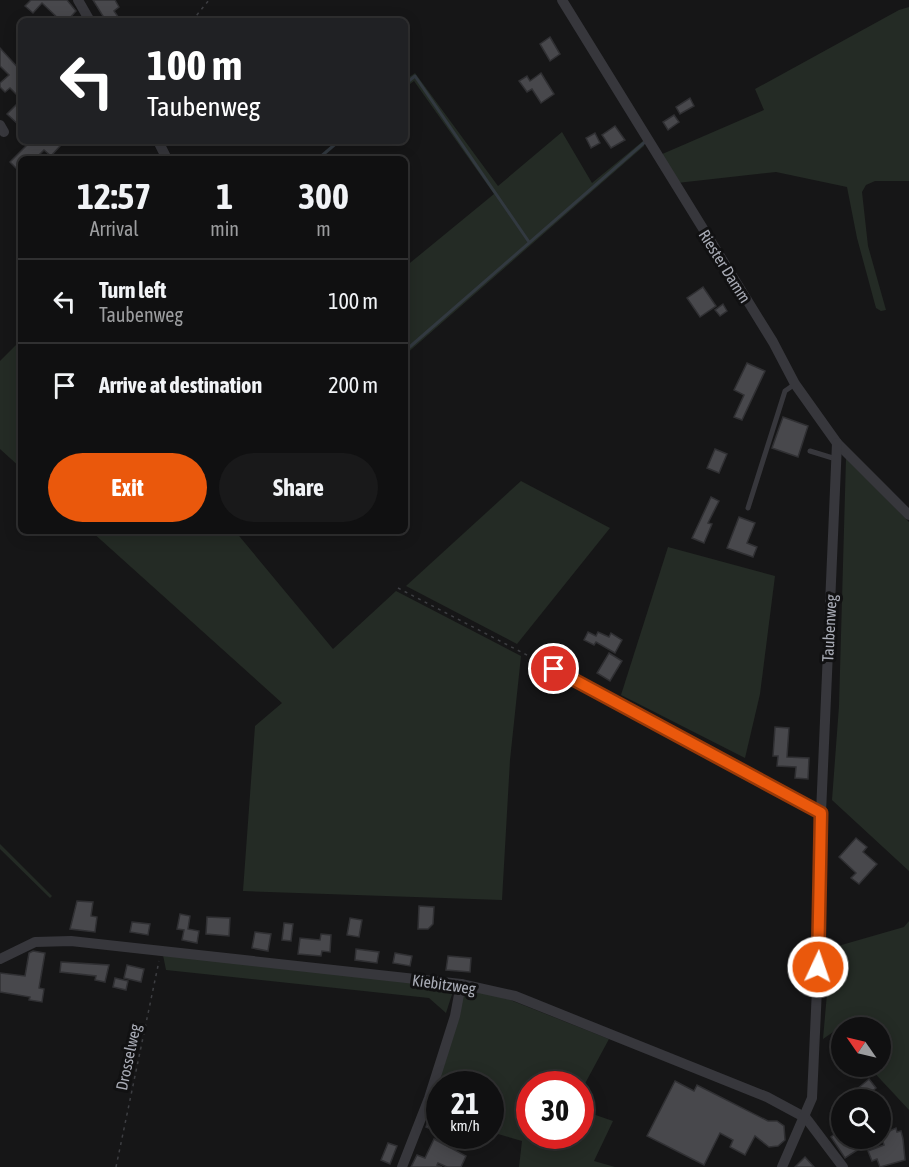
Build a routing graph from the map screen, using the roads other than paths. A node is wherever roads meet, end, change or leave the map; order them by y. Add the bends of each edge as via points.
1 (78, 0) edge
2 (562, 0) edge
3 (88, 18) edge
4 (795, 384) junction
5 (837, 443) junction
6 (810, 451) dead end
7 (836, 459) junction
8 (748, 508) dead end
9 (909, 515) edge
10 (554, 669) road end
11 (821, 813) junction
12 (0, 958) edge
13 (460, 984) junction
14 (806, 1118) junction
15 (402, 1167) edge
16 (782, 1167) edge
17 (843, 1167) edge

1 - 3 street
2 - 4 street, Riester Damm
4 - 5 street, Riester Damm
4 - 8 lane via 785,391
5 - 7 street, Taubenweg
5 - 9 street, Riester Damm
6 - 7 lane
7 - 11 street, Taubenweg
10 - 11 lane
11 - 14 street, Taubenweg via 812,1098
12 - 13 street, Kiebitzweg via 35,942 71,941
13 - 14 street, Kiebitzweg via 526,1000 727,1079
13 - 15 street via 429,1098
14 - 16 street, Taubenweg
14 - 17 street, Kiebitzweg

